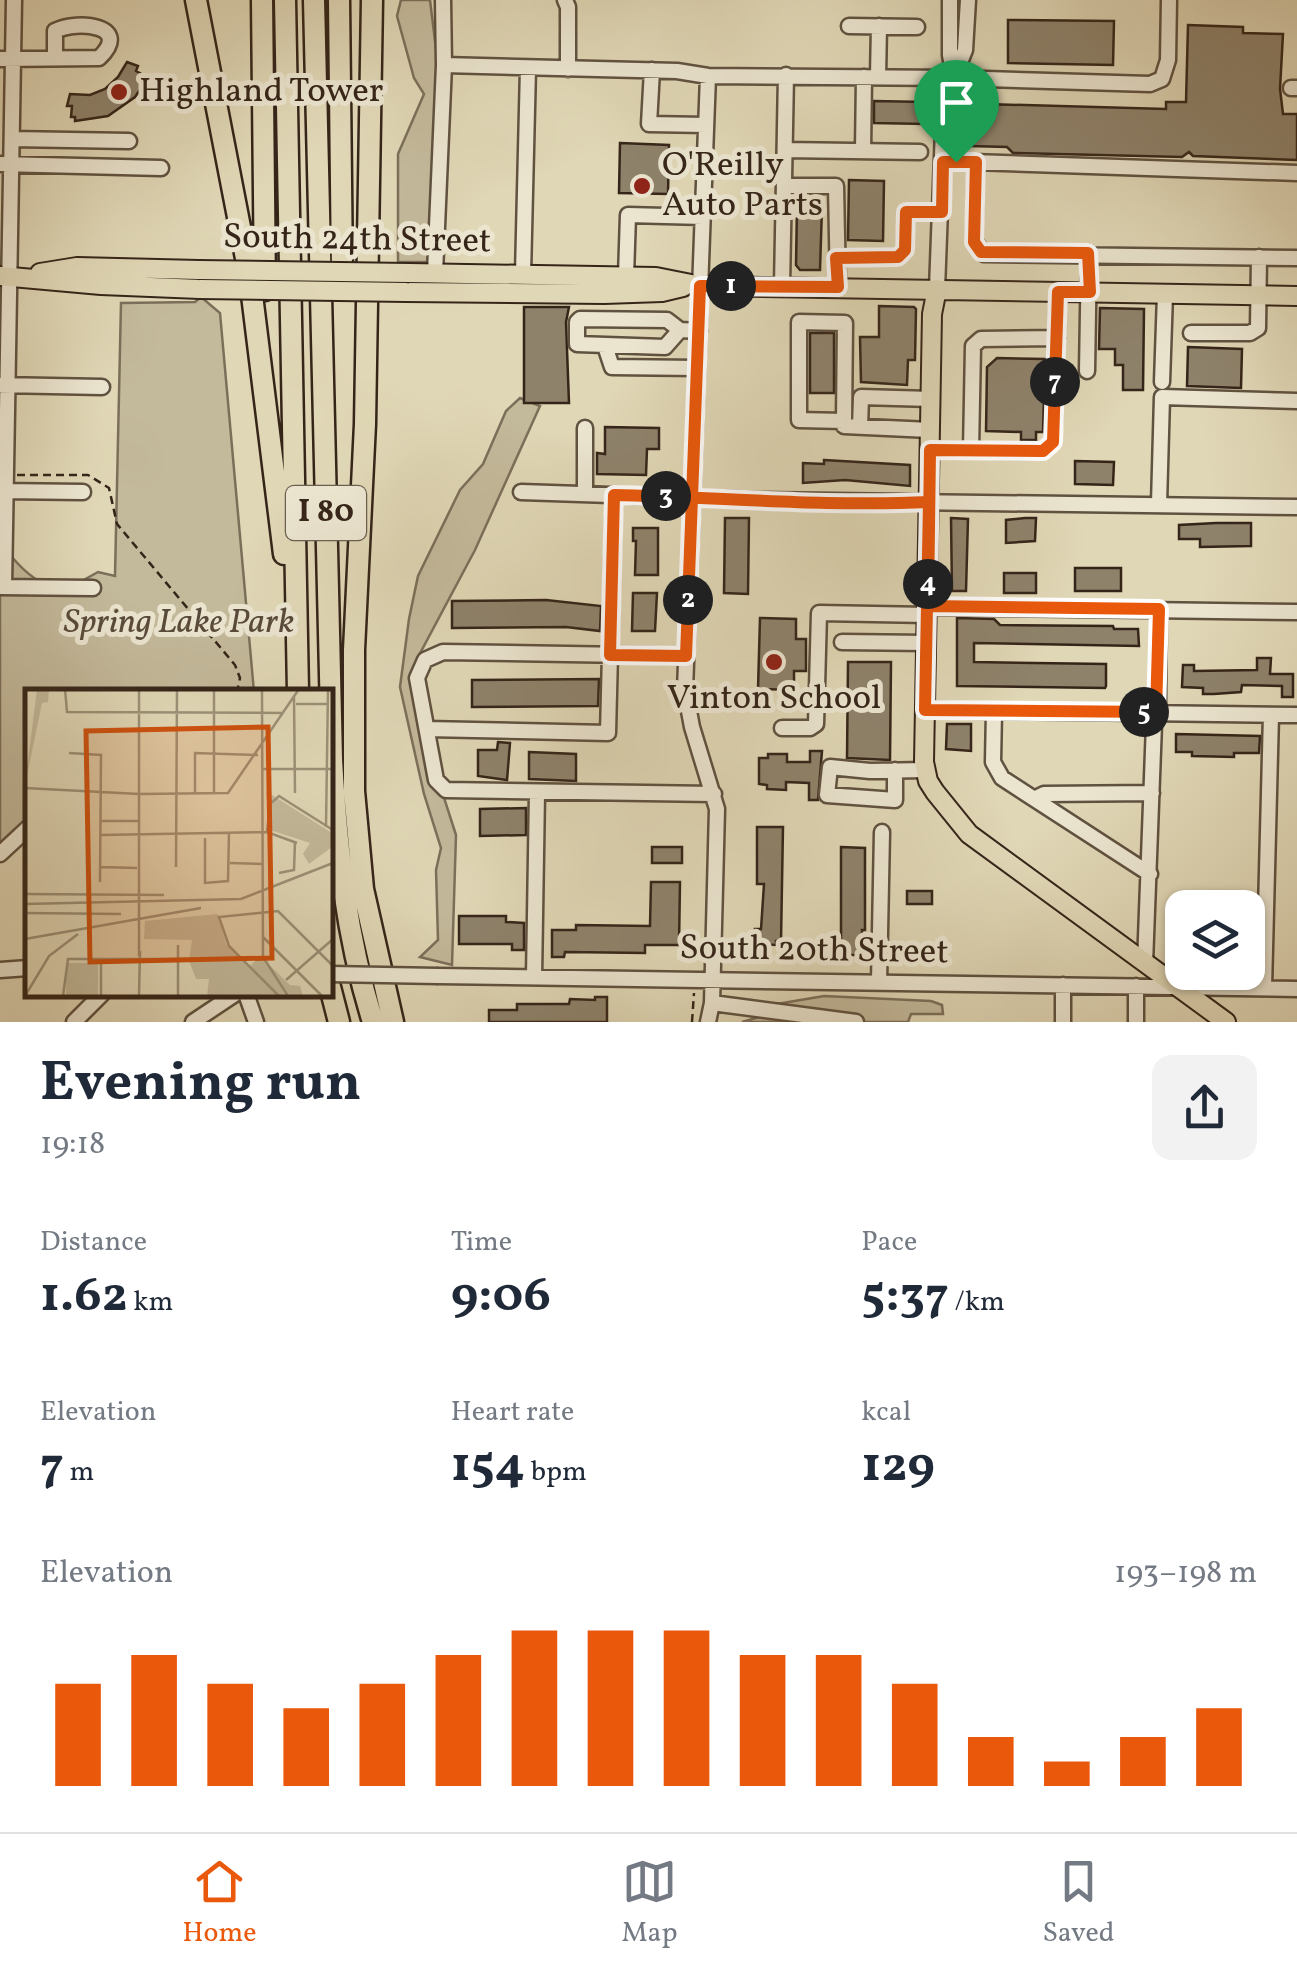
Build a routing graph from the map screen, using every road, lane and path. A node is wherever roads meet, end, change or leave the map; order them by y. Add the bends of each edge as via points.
1 (14, 0) edge
2 (186, 0) edge
3 (196, 0) edge
4 (262, 0) edge
5 (285, 0) edge
6 (314, 0) edge
7 (339, 0) edge
8 (443, 0) edge
9 (565, 0) edge
10 (950, 0) edge
11 (968, 0) edge
12 (1170, 0) edge
13 (372, 4) edge
14 (849, 26) dead end
15 (878, 26) junction
16 (917, 27) dead end
17 (55, 57) dead end
18 (6, 59) edge
19 (444, 65) junction
20 (528, 68) junction
21 (568, 69) junction
22 (652, 70) junction
23 (786, 75) junction
24 (708, 76) junction
25 (871, 77) junction
26 (954, 78) junction
27 (214, 86) junction
28 (706, 126) junction
29 (12, 139) junction
30 (130, 141) dead end
31 (785, 150) junction
32 (863, 151) junction
33 (920, 152) dead end
34 (943, 162) junction
35 (976, 162) junction
36 (6, 164) edge
37 (161, 168) dead end
38 (1297, 173) edge
39 (784, 186) junction
40 (942, 212) junction
41 (703, 217) junction
42 (1088, 253) junction
43 (1259, 257) junction
44 (836, 258) junction
45 (1297, 258) edge
46 (342, 273) junction
47 (435, 274) junction
48 (523, 274) junction
49 (12, 276) edge
50 (626, 276) junction
51 (265, 281) junction
52 (408, 283) junction
53 (694, 286) junction
54 (782, 286) junction
55 (838, 287) junction
56 (938, 289) junction
57 (330, 291) junction
58 (1058, 292) junction
59 (1090, 292) junction
60 (1165, 294) junction
61 (1259, 295) junction
62 (1297, 296) edge
63 (680, 330) junction
64 (699, 330) junction
65 (1191, 333) dead end
66 (1056, 338) junction
67 (606, 346) junction
68 (698, 368) junction
69 (1087, 371) dead end
70 (4, 385) edge
71 (102, 387) dead end
72 (1162, 390) junction
73 (931, 399) junction
74 (1297, 401) edge
75 (844, 421) junction
76 (860, 427) junction
77 (585, 428) dead end
78 (930, 430) junction
79 (930, 450) junction
80 (972, 450) junction
81 (5, 474) junction
82 (2, 491) edge
83 (83, 492) dead end
84 (521, 492) dead end
85 (585, 494) junction
86 (614, 495) junction
87 (693, 498) junction
88 (929, 502) junction
89 (1160, 504) junction
90 (1297, 507) edge
91 (2, 587) edge
92 (93, 588) dead end
93 (1159, 609) junction
94 (928, 611) junction
95 (1297, 612) edge
96 (842, 642) dead end
97 (927, 642) junction
98 (610, 655) junction
99 (686, 656) junction
100 (298, 686) edge
101 (238, 689) edge
102 (330, 689) edge
103 (925, 710) junction
104 (994, 711) junction
105 (1156, 712) junction
106 (1271, 715) junction
107 (1297, 716) edge
108 (782, 728) dead end
109 (427, 729) junction
110 (332, 759) edge
111 (896, 770) junction
112 (925, 770) junction
113 (537, 793) junction
114 (1152, 793) junction
115 (714, 794) junction
116 (1036, 798) junction
117 (25, 831) edge
118 (882, 832) dead end
119 (0, 854) edge
120 (1150, 874) junction
121 (1265, 949) edge
122 (1146, 964) junction
123 (25, 968) edge
124 (0, 970) edge
125 (332, 974) edge
126 (534, 977) junction
127 (712, 979) junction
128 (1165, 979) edge
129 (879, 982) junction
130 (1063, 985) junction
131 (1136, 986) junction
132 (1165, 986) edge
133 (1265, 988) edge
134 (1297, 989) edge
135 (1179, 990) edge
136 (694, 992) dead end
137 (332, 995) edge
138 (99, 997) edge
139 (230, 997) edge
140 (247, 997) edge
141 (712, 1003) junction
142 (74, 1022) edge
143 (193, 1022) edge
144 (256, 1022) edge
145 (340, 1022) edge
146 (374, 1022) edge
147 (393, 1022) edge
148 (692, 1022) edge
149 (708, 1022) edge
150 (856, 1022) edge
151 (1062, 1022) edge
152 (1136, 1022) edge
153 (1226, 1022) edge

1 - 18 street
2 - 27 highway
3 - 27 highway
4 - 51 highway
5 - 100 highway, I 80
6 - 102 highway, I 80
7 - 46 highway
8 - 19 street
9 - 21 street
10 - 26 street
11 - 26 street via 966,42
12 - 26 street via 1168,60 1157,83
13 - 147 highway via 354,791 362,889
14 - 15 street
15 - 16 street
15 - 25 street
17 - 18 street
18 - 29 street
19 - 20 street
19 - 47 street
20 - 21 street
20 - 48 street
21 - 22 street
22 - 24 street
22 - 28 street via 649,124
23 - 24 street
23 - 25 street
23 - 31 street
24 - 28 street
25 - 26 street
25 - 32 street
26 - 34 street via 944,103
27 - 100 highway via 264,375
28 - 41 street
29 - 30 street
29 - 36 street
31 - 32 street
31 - 39 street
32 - 33 street
34 - 35 street
34 - 40 street
35 - 38 street
35 - 42 street via 974,242 984,254
36 - 37 street
36 - 49 street
39 - 44 street via 836,186
39 - 54 street
40 - 44 street via 906,212 905,250 898,257
40 - 56 street
41 - 50 street via 628,215
41 - 53 street
42 - 43 street
42 - 59 street
43 - 45 street
43 - 61 street
44 - 55 street
46 - 51 main road, South 24th Street, bridge
46 - 52 main road, South 24th Street, bridge
46 - 57 highway, bridge
47 - 48 main road, South 24th Street
47 - 52 main road, South 24th Street
48 - 50 main road, South 24th Street
49 - 51 main road, South 24th Street, bridge via 77,267
49 - 70 street
50 - 53 main road, South 24th Street
51 - 57 main road, South 24th Street, bridge
52 - 53 main road, South 24th Street via 604,294
52 - 57 main road, South 24th Street, bridge
53 - 54 main road, South 24th Street
53 - 64 street
54 - 55 main road, South 24th Street
55 - 56 main road, South 24th Street
56 - 58 main road, South 24th Street
56 - 73 main road
58 - 59 main road, South 24th Street
58 - 66 street
59 - 60 main road, South 24th Street
59 - 69 street
60 - 61 main road, South 24th Street
60 - 72 street
61 - 62 main road, South 24th Street
61 - 65 street via 1258,328 1250,333
63 - 64 street
63 - 67 street via 665,346
63 - 67 street via 667,320 577,322 577,344
64 - 68 street
66 - 80 street via 1053,442 1043,451
66 - 80 street via 981,338 973,346
67 - 68 street via 612,367
68 - 87 street
70 - 71 street
70 - 81 street
72 - 74 street
72 - 89 street
73 - 76 street via 861,397
73 - 78 main road
75 - 75 street via 845,323 799,322 799,420
75 - 76 street
76 - 78 street
77 - 85 street
78 - 79 main road
79 - 80 street
79 - 88 main road
81 - 82 street
81 - 101 path via 88,475 109,488 118,524 235,665
82 - 83 street
82 - 91 street
84 - 85 street
85 - 86 street
86 - 87 street
86 - 98 street
87 - 88 street
87 - 99 street
88 - 89 street
88 - 94 main road
89 - 90 street
91 - 92 street
93 - 94 street
93 - 95 street
93 - 105 street
94 - 97 main road
94 - 108 street via 819,613 816,724
96 - 97 street
97 - 103 main road
98 - 99 street
98 - 109 street via 433,655 417,678
98 - 109 street via 608,733
99 - 115 street via 687,709
103 - 104 street
103 - 112 main road
104 - 105 street
104 - 116 street via 995,770
105 - 106 street
105 - 114 street
106 - 107 street
106 - 121 street
109 - 113 street via 442,788
110 - 146 highway, I 80 via 342,882
111 - 111 street via 830,767 828,794 895,800
111 - 112 street
112 - 122 main road via 968,834
113 - 115 street
113 - 126 street
114 - 116 street
114 - 120 street
115 - 127 street
116 - 120 street
117 - 119 street
118 - 129 street
120 - 122 street
122 - 128 main road
123 - 124 street
125 - 126 street, South 20th Street, bridge
126 - 127 street, South 20th Street
127 - 129 street, South 20th Street
127 - 141 street
129 - 130 street, South 20th Street
130 - 131 street, South 20th Street
130 - 151 street
131 - 132 street, South 20th Street
131 - 152 street
133 - 134 street, South 20th Street
135 - 153 main road
136 - 148 path
137 - 145 highway
138 - 142 street
139 - 143 street
140 - 144 street
141 - 149 street
141 - 150 street

